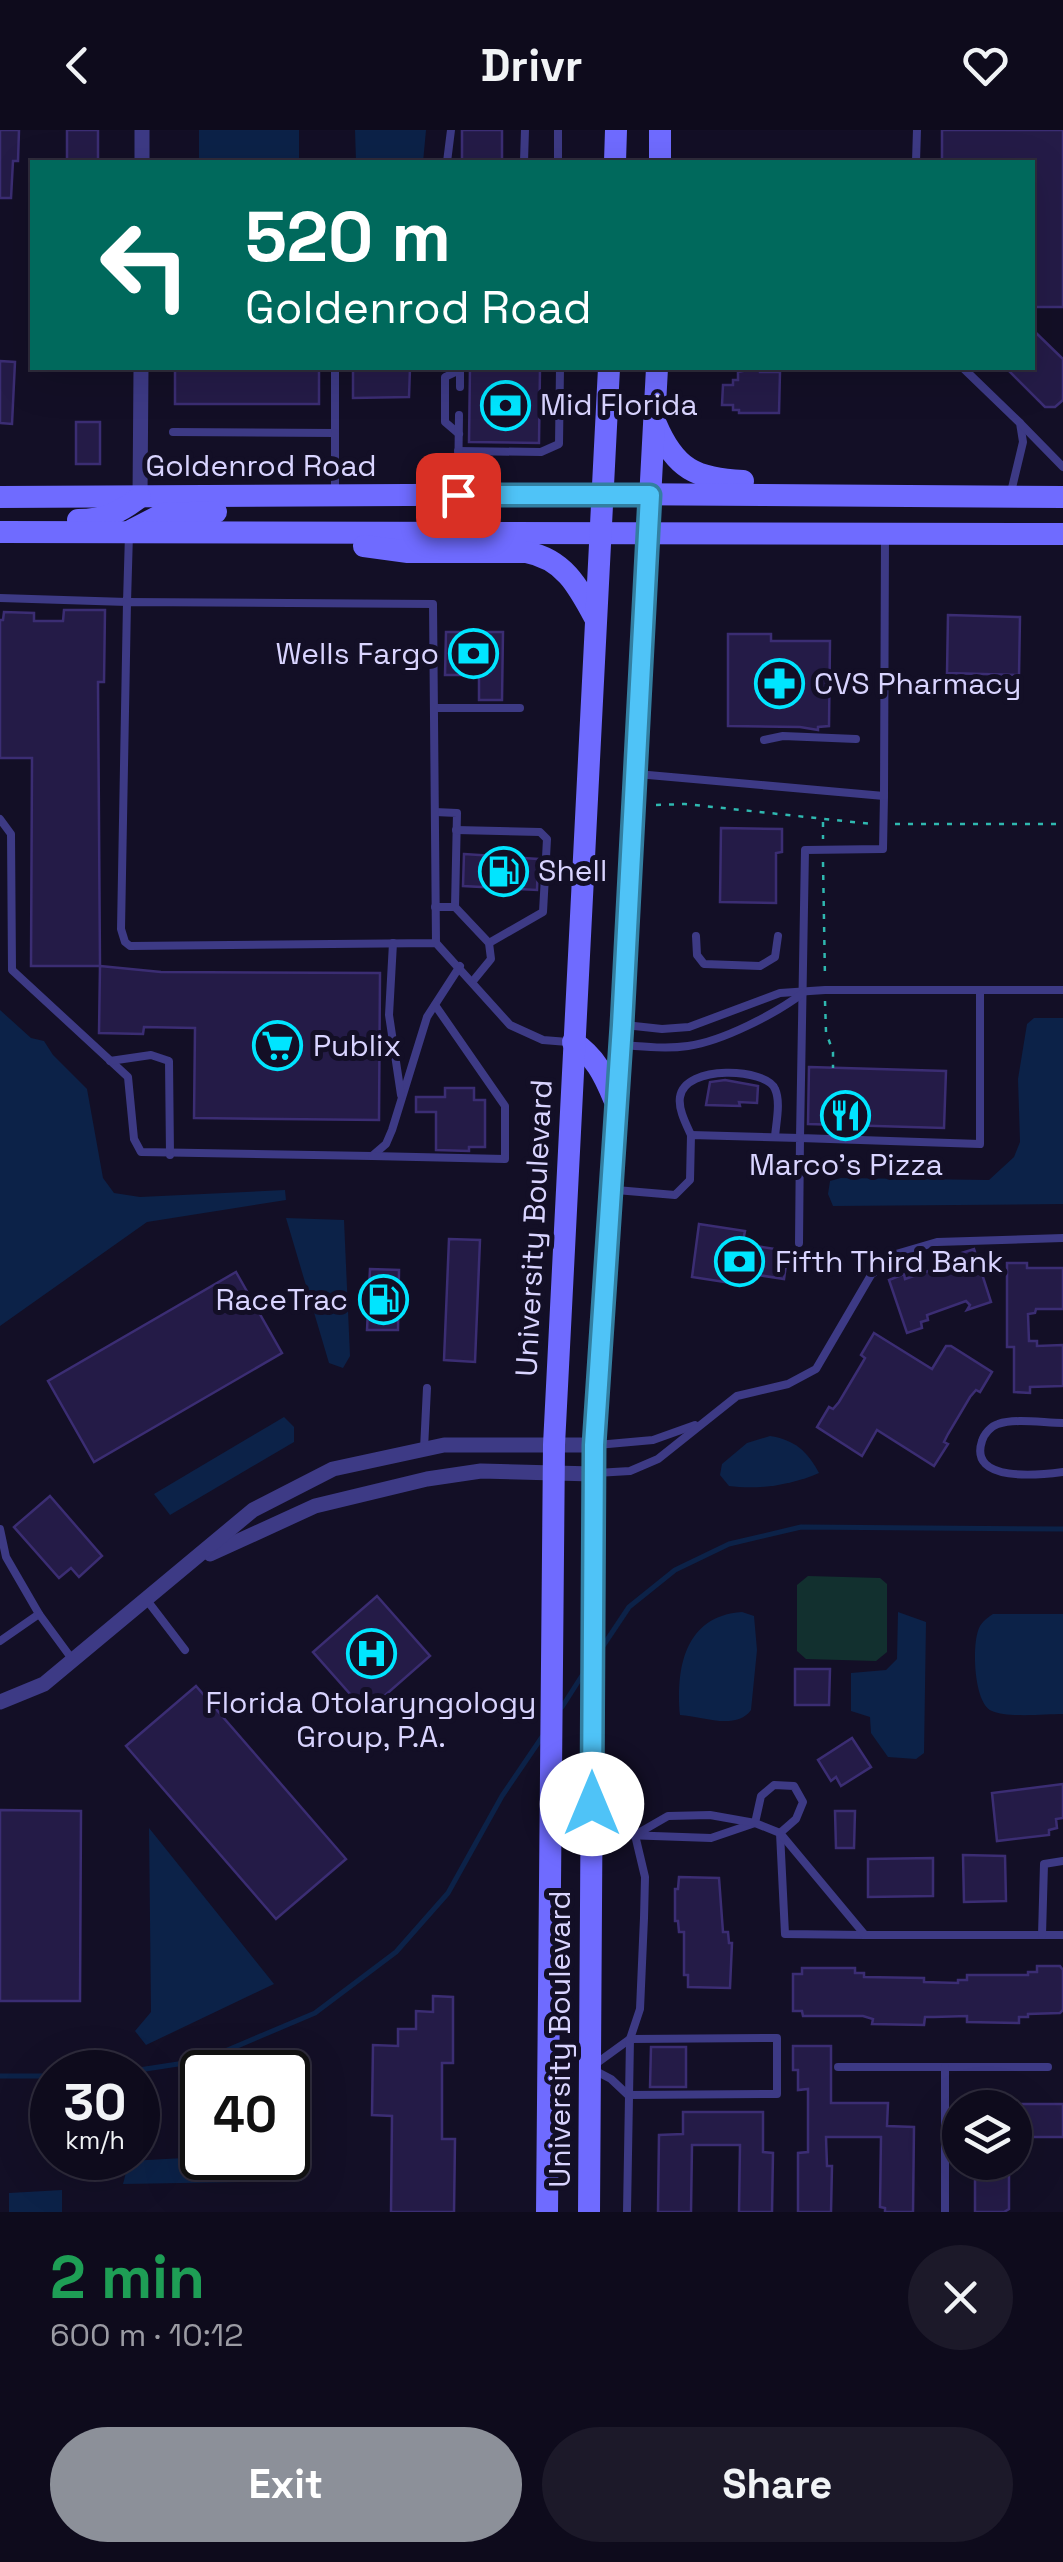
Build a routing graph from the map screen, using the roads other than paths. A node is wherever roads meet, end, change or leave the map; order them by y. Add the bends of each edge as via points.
1 (142, 130) edge
2 (450, 130) edge
3 (525, 130) edge
4 (558, 130) edge
5 (616, 130) edge
6 (660, 130) edge
7 (917, 130) edge
8 (142, 160) edge
9 (448, 160) edge
10 (524, 160) edge
11 (558, 160) edge
12 (616, 160) edge
13 (660, 160) edge
14 (916, 160) edge
15 (141, 370) edge
16 (335, 370) edge
17 (457, 370) edge
18 (460, 370) edge
19 (560, 370) edge
20 (609, 370) edge
21 (657, 370) edge
22 (965, 370) edge
23 (460, 387) dead end
24 (459, 416) dead end
25 (654, 419) junction
26 (1020, 422) junction
27 (174, 432) dead end
28 (334, 433) junction
29 (459, 434) junction
30 (458, 450) junction
31 (1063, 467) edge
32 (602, 494) junction
33 (458, 495) junction
34 (650, 495) junction
35 (328, 496) junction
36 (0, 497) edge
37 (140, 497) junction
38 (860, 497) junction
39 (1010, 497) junction
40 (1063, 497) edge
41 (0, 520) edge
42 (0, 532) edge
43 (130, 532) junction
44 (266, 533) junction
45 (647, 534) junction
46 (1063, 534) edge
47 (885, 535) junction
48 (601, 536) junction
49 (0, 598) edge
50 (126, 602) junction
51 (596, 621) junction
52 (434, 708) junction
53 (520, 708) dead end
54 (856, 739) dead end
55 (764, 740) dead end
56 (635, 773) junction
57 (884, 796) junction
58 (435, 812) junction
59 (0, 820) edge
60 (456, 830) junction
61 (436, 907) junction
62 (455, 907) junction
63 (696, 936) dead end
64 (778, 936) dead end
65 (394, 943) junction
66 (436, 943) junction
67 (489, 944) junction
68 (460, 966) junction
69 (473, 982) junction
70 (980, 990) junction
71 (1063, 990) edge
72 (803, 993) junction
73 (434, 1005) junction
74 (621, 1035) junction
75 (573, 1042) junction
76 (110, 1061) junction
77 (402, 1100) junction
78 (617, 1107) junction
79 (691, 1135) junction
80 (774, 1137) junction
81 (800, 1138) junction
82 (170, 1155) junction
83 (372, 1156) junction
84 (611, 1189) junction
85 (1063, 1238) edge
86 (798, 1242) dead end
87 (427, 1388) dead end
88 (699, 1423) junction
89 (1063, 1423) edge
90 (554, 1445) junction
91 (594, 1445) junction
92 (424, 1449) junction
93 (332, 1469) junction
94 (553, 1472) junction
95 (1063, 1472) edge
96 (594, 1474) junction
97 (343, 1498) junction
98 (0, 1529) edge
99 (184, 1566) junction
100 (146, 1599) junction
101 (40, 1614) junction
102 (0, 1641) edge
103 (185, 1650) dead end
104 (72, 1660) junction
105 (0, 1702) edge
106 (755, 1823) junction
107 (592, 1834) junction
108 (780, 1834) junction
109 (635, 1835) junction
110 (1063, 1861) edge
111 (865, 1935) junction
112 (1042, 1935) junction
113 (1063, 1935) edge
114 (630, 2039) junction
115 (838, 2067) dead end
116 (945, 2067) junction
117 (1048, 2067) dead end
118 (547, 2068) junction
119 (590, 2068) junction
120 (628, 2095) junction
121 (546, 2212) edge
122 (589, 2212) edge
123 (627, 2212) edge
124 (945, 2212) edge

1 - 8 street
2 - 9 lane
3 - 10 lane
4 - 11 lane
5 - 12 street
6 - 13 street
7 - 14 lane
15 - 37 street
16 - 28 lane
17 - 29 lane via 445,377 444,422
18 - 23 lane
19 - 30 lane via 558,444 541,452
20 - 32 street, University Boulevard
21 - 25 street, University Boulevard
22 - 26 lane
24 - 29 lane
25 - 34 street, University Boulevard
25 - 38 street via 664,444 702,478 809,484
26 - 31 lane
26 - 39 lane via 1023,442
27 - 28 lane
28 - 35 lane
29 - 30 lane
30 - 33 lane
32 - 33 street, Goldenrod Road
32 - 34 street, Goldenrod Road
32 - 48 street, University Boulevard
33 - 35 street, Goldenrod Road
34 - 38 street, Goldenrod Road
34 - 45 street, University Boulevard
35 - 37 street, Goldenrod Road
35 - 43 street via 266,512 163,514
36 - 37 street, Goldenrod Road
37 - 41 street via 101,519
38 - 39 street, Goldenrod Road
39 - 40 street, Goldenrod Road
42 - 43 street
43 - 44 street
43 - 50 lane
44 - 48 street
44 - 51 street via 408,552 542,555 563,567
45 - 47 street
45 - 48 street
45 - 56 street, University Boulevard
46 - 47 street
47 - 57 lane
48 - 51 street, University Boulevard
49 - 50 lane
50 - 52 lane via 433,604
50 - 65 lane via 125,942
51 - 75 street, University Boulevard
52 - 53 lane
52 - 58 lane
54 - 55 lane
56 - 57 lane
56 - 74 street, University Boulevard
57 - 72 lane via 883,849 805,850
58 - 60 lane via 456,814
58 - 61 lane
59 - 76 lane via 11,834 12,970
60 - 62 lane
60 - 67 lane via 540,832 547,839 544,912
61 - 62 lane
61 - 66 lane
62 - 67 lane
63 - 64 lane via 698,955 708,966 760,966 775,957
65 - 66 lane
65 - 77 lane via 388,1015
66 - 68 lane
67 - 69 lane via 491,959
68 - 69 lane
68 - 73 lane
69 - 75 lane via 510,1025 544,1040
70 - 71 lane
70 - 72 lane
70 - 81 lane via 980,1144
72 - 74 lane via 780,993 689,1027
72 - 74 lane via 700,1044 675,1048
72 - 81 lane
73 - 77 lane
73 - 83 lane via 505,1106 505,1159
74 - 78 street, University Boulevard
75 - 78 street via 603,1072
75 - 90 street, University Boulevard
76 - 82 lane via 128,1077 141,1152
76 - 82 lane via 151,1055 169,1062
77 - 83 lane via 386,1144
78 - 84 street, University Boulevard
79 - 80 lane
79 - 80 lane via 680,1098 688,1080 752,1075 776,1092
79 - 84 lane via 690,1180 675,1195
80 - 81 lane
81 - 86 lane
82 - 83 lane
84 - 91 street, University Boulevard
85 - 88 lane via 937,1242 896,1254 871,1275 816,1369 788,1384 737,1396
87 - 92 lane
88 - 91 lane via 653,1440
88 - 96 lane via 658,1459 630,1471
89 - 95 lane via 1000,1423 981,1442 981,1457 997,1473
90 - 91 street
90 - 92 street
90 - 94 street, University Boulevard
91 - 96 street, University Boulevard
92 - 93 street
93 - 97 street
93 - 99 street via 253,1510
94 - 96 street
94 - 97 street via 482,1470
94 - 118 street, University Boulevard
96 - 107 street, University Boulevard
97 - 99 street
98 - 101 lane via 6,1557
99 - 100 street
100 - 103 lane
100 - 104 street
101 - 102 lane
101 - 104 lane
104 - 105 street via 44,1684
106 - 108 lane
106 - 108 lane via 761,1796 774,1784 794,1786 803,1802
106 - 109 lane via 711,1838
106 - 109 lane via 668,1816
107 - 109 lane
107 - 119 street, University Boulevard
108 - 111 lane
108 - 111 lane via 785,1934
109 - 114 lane via 645,1877 644,1918 640,2009
110 - 112 lane via 1044,1864
111 - 112 lane
112 - 113 lane
114 - 119 lane
114 - 120 lane
114 - 120 lane via 777,2038 777,2094
115 - 116 lane
116 - 117 lane
116 - 124 lane
118 - 119 street
118 - 121 street, University Boulevard
119 - 120 lane
119 - 122 street, University Boulevard
120 - 123 lane

